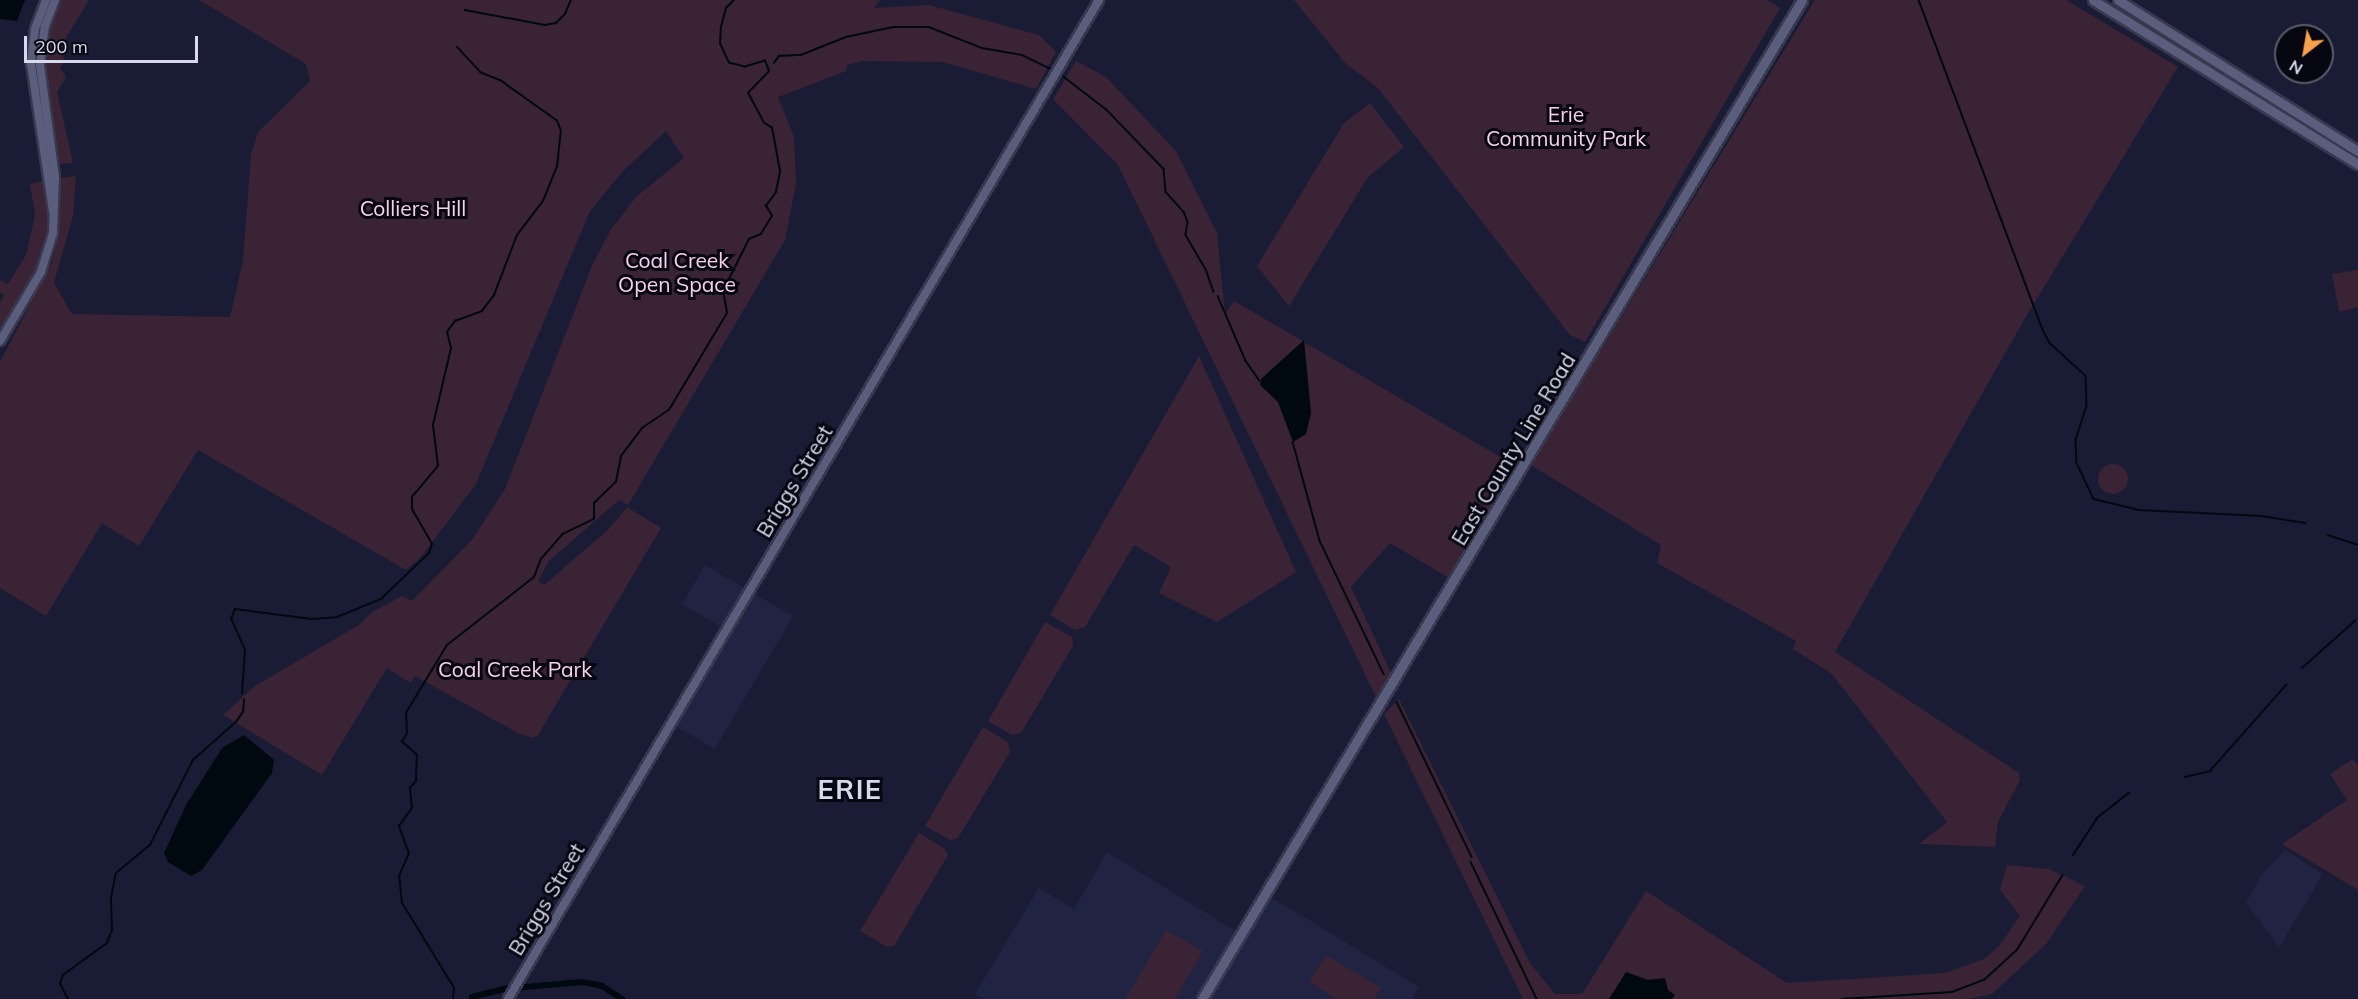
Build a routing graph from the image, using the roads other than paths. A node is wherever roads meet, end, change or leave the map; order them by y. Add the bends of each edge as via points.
1 (46, 0) edge
2 (55, 0) edge
3 (1099, 0) edge
4 (1802, 0) edge
5 (2093, 0) edge
6 (2118, 0) edge
7 (2358, 151) edge
8 (2358, 164) edge
9 (53, 233) junction
10 (0, 342) edge
11 (1254, 915) junction
12 (510, 995) edge
13 (1203, 999) edge
14 (1209, 999) edge

1 - 9 street via 35,29 31,64
2 - 9 street via 45,26 40,65 55,177
3 - 12 street, Briggs Street
4 - 11 main road, East County Line Road
5 - 8 main road
6 - 7 main road
9 - 10 street via 41,272
11 - 13 main road, East County Line Road
11 - 14 main road, East County Line Road via 1251,927

